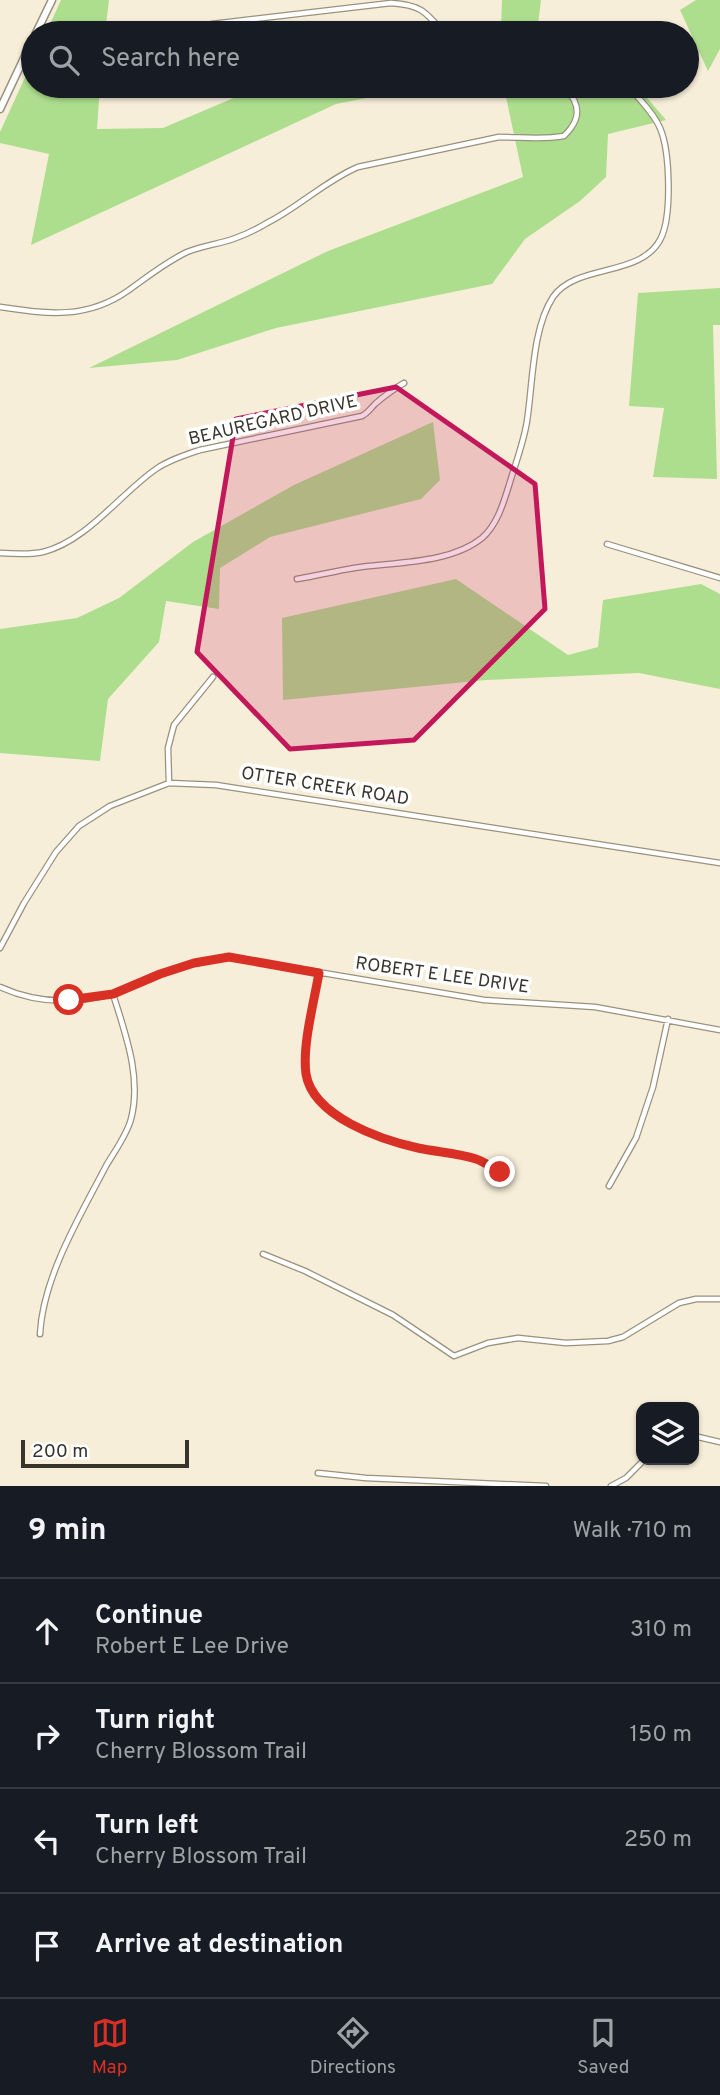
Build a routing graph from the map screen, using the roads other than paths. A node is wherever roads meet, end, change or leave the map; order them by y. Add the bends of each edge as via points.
1 (52, 0) edge
2 (42, 21) edge
3 (236, 21) edge
4 (434, 21) edge
5 (21, 65) edge
6 (574, 98) edge
7 (638, 98) edge
8 (0, 109) edge
9 (0, 307) edge
10 (404, 383) dead end
11 (607, 544) dead end
12 (0, 553) edge
13 (720, 578) edge
14 (297, 579) dead end
15 (213, 677) dead end
16 (169, 783) junction
17 (720, 863) edge
18 (0, 948) edge
19 (319, 973) junction
20 (0, 987) edge
21 (113, 994) junction
22 (668, 1019) junction
23 (720, 1030) edge
24 (500, 1172) dead end
25 (609, 1186) dead end
26 (263, 1254) dead end
27 (720, 1299) edge
28 (40, 1334) dead end
29 (699, 1437) edge
30 (720, 1442) edge
31 (639, 1465) edge
32 (318, 1474) dead end
33 (545, 1486) edge
34 (611, 1486) edge

1 - 2 street
3 - 4 street via 391,2 424,10
5 - 8 street
6 - 9 street via 576,120 565,136 544,140 499,137 358,167 270,222 234,239 187,252 94,308 52,314
7 - 14 street via 661,129 669,182 661,238 650,253 568,283 554,294 538,335 527,424 492,526 471,545 444,556
10 - 12 street, BEAUREGARD DRIVE via 362,416 184,455 157,468 65,543 28,554
11 - 13 street
15 - 16 street via 174,725 168,748
16 - 17 street, OTTER CREEK ROAD via 216,785
16 - 18 street, OTTER CREEK ROAD via 110,806 79,826 54,854
19 - 21 street, ROBERT E LEE DRIVE via 229,957 194,963
19 - 22 street, ROBERT E LEE DRIVE via 484,1000 595,1007
19 - 24 street via 305,1053 306,1076 313,1093 344,1122 386,1139 478,1159
20 - 21 street, ROBERT E LEE DRIVE via 55,1002
21 - 28 street via 135,1082 131,1120 64,1251 41,1316
22 - 23 street, ROBERT E LEE DRIVE
22 - 25 street via 636,1138
26 - 27 street via 393,1315 454,1356 518,1338 608,1341 623,1337 678,1303
29 - 30 street
31 - 34 street
32 - 33 street

